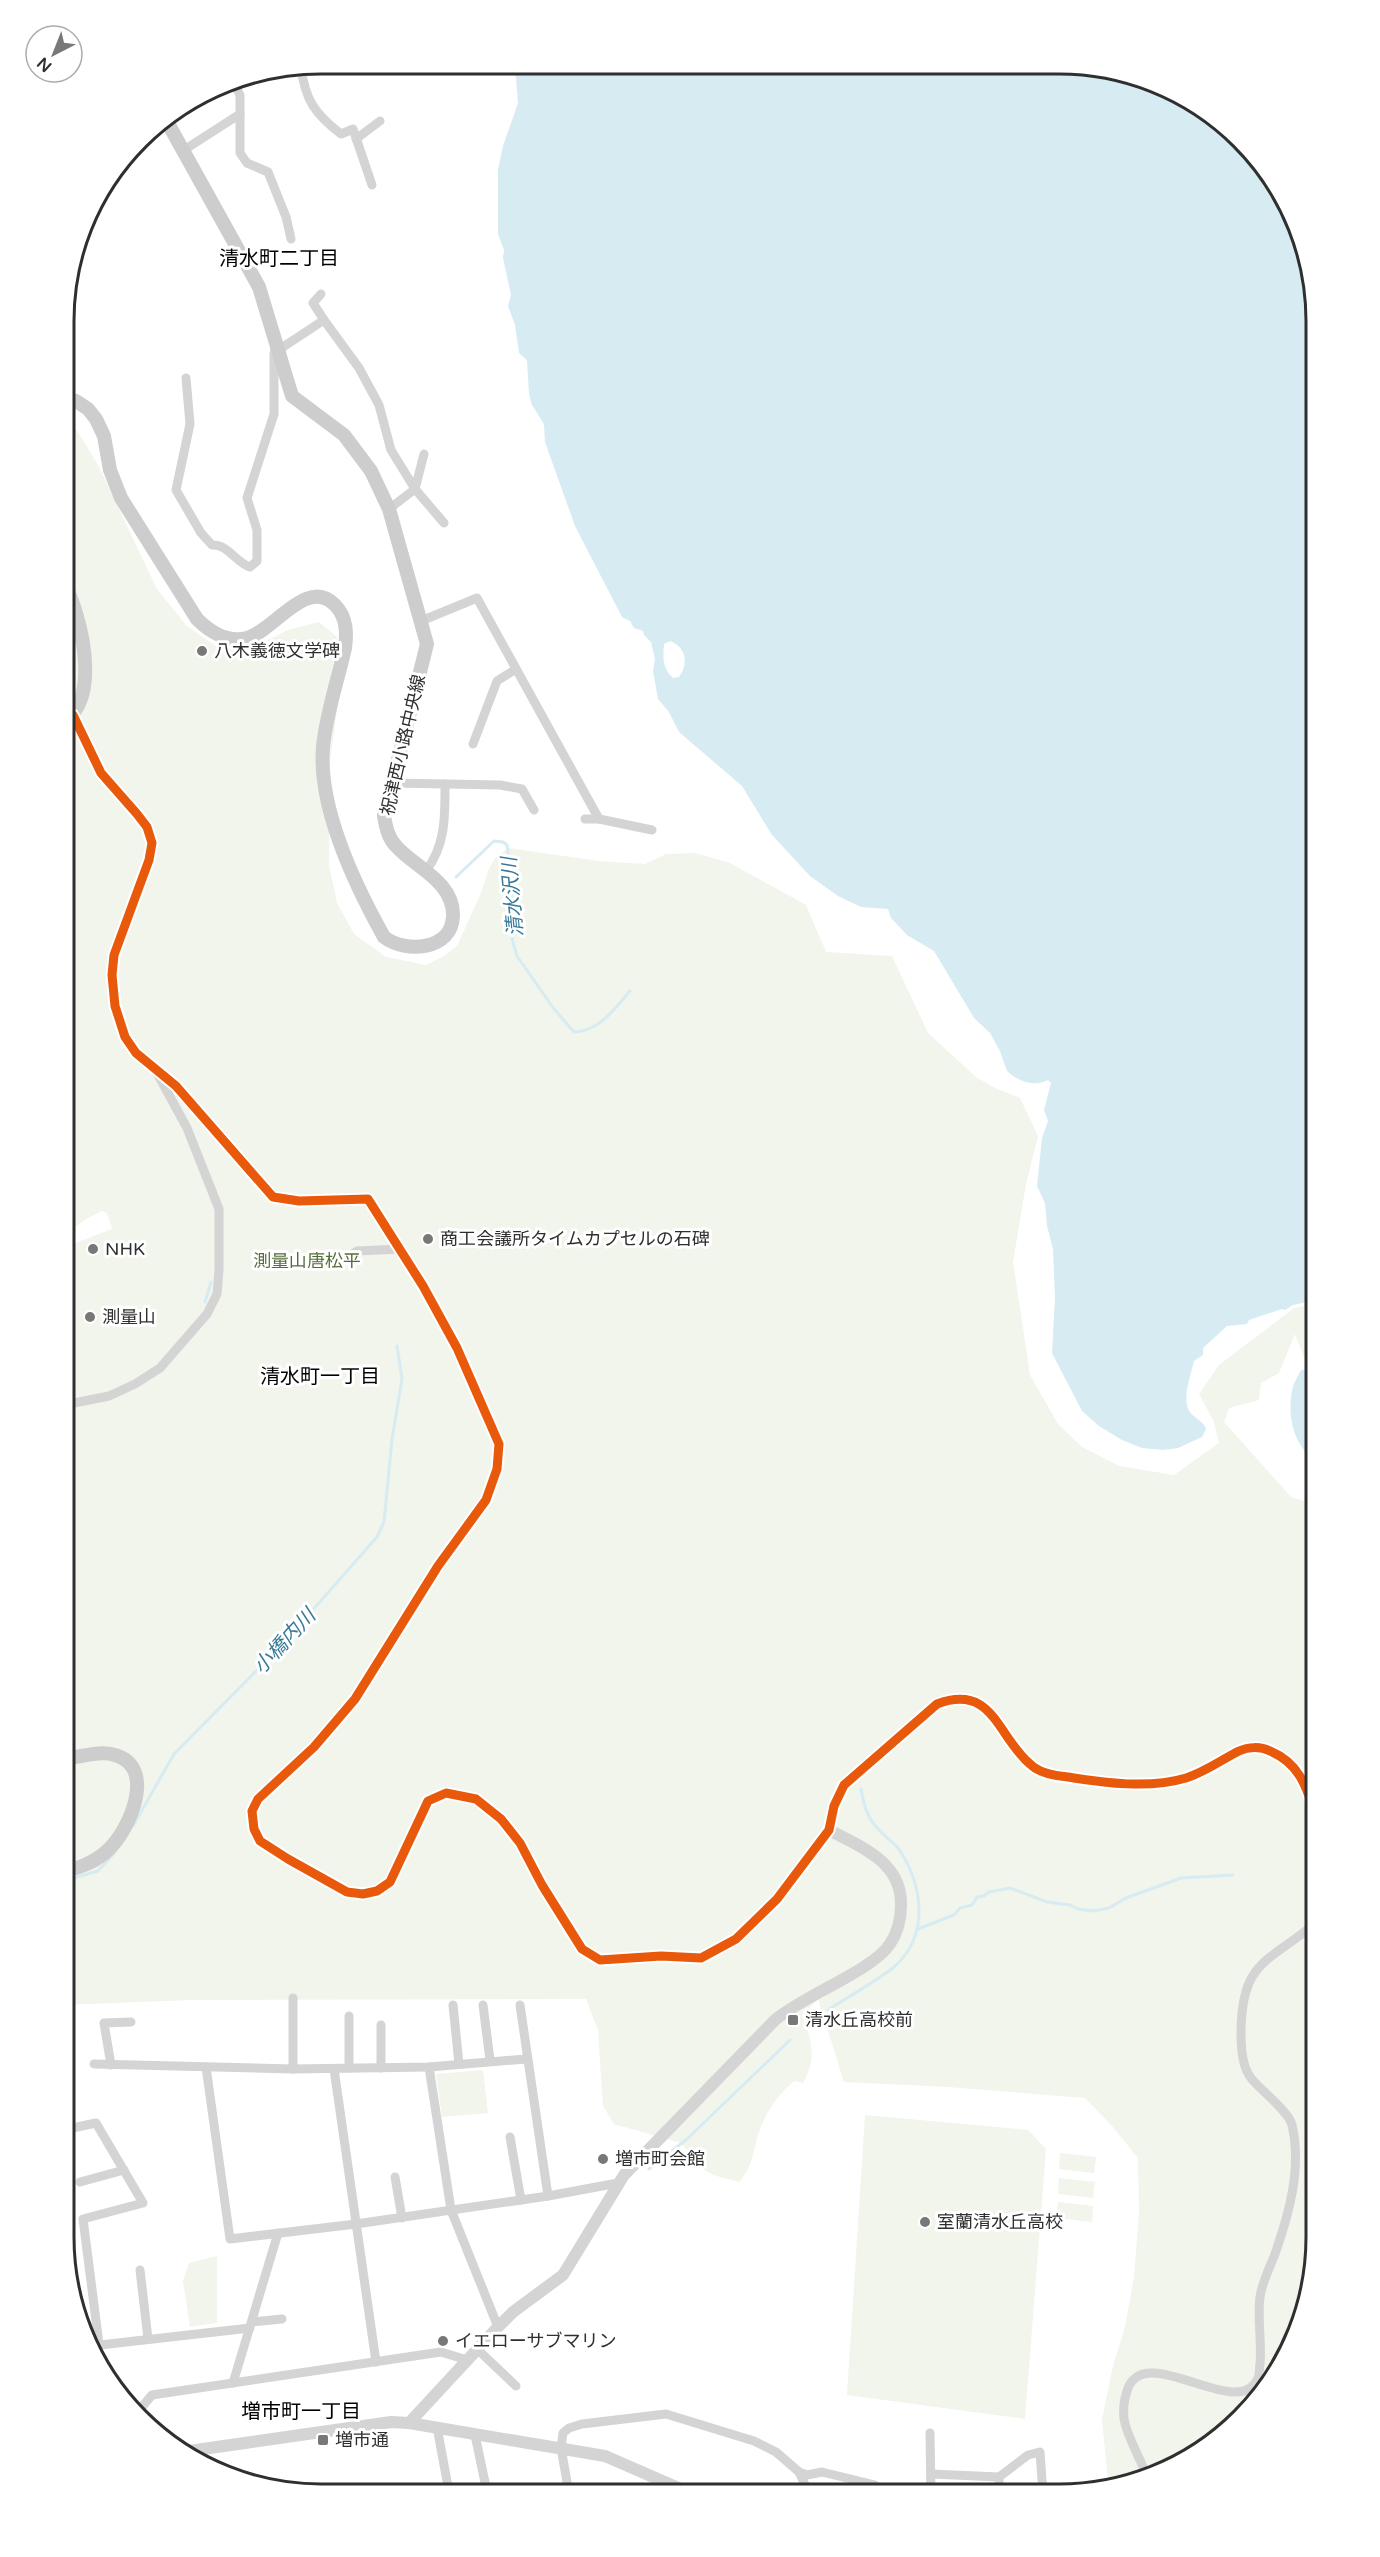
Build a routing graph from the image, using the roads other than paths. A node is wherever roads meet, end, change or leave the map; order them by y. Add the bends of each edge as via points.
1 (302, 74) edge
2 (237, 88) edge
3 (240, 114) junction
4 (380, 121) dead end
5 (169, 125) edge
6 (356, 139) junction
7 (184, 150) junction
8 (372, 184) dead end
9 (291, 239) dead end
10 (321, 294) dead end
11 (324, 320) junction
12 (276, 345) junction
13 (186, 378) dead end
14 (74, 400) edge
15 (424, 454) dead end
16 (415, 489) junction
17 (389, 509) junction
18 (444, 523) dead end
19 (74, 608) edge
20 (421, 621) junction
21 (516, 669) junction
22 (74, 711) edge
23 (74, 726) edge
24 (473, 744) dead end
25 (392, 783) junction
26 (444, 784) junction
27 (534, 810) dead end
28 (585, 819) dead end
29 (599, 819) junction
30 (652, 830) dead end
31 (426, 871) junction
32 (154, 1069) junction
33 (400, 1248) junction
34 (337, 1264) dead end
35 (74, 1404) edge
36 (74, 1757) edge
37 (1306, 1790) edge
38 (829, 1830) junction
39 (74, 1868) edge
40 (1306, 1930) edge
41 (293, 1998) dead end
42 (483, 2005) dead end
43 (520, 2005) dead end
44 (453, 2006) dead end
45 (349, 2016) dead end
46 (131, 2022) dead end
47 (381, 2025) dead end
48 (526, 2059) junction
49 (490, 2060) junction
50 (94, 2064) dead end
51 (459, 2064) junction
52 (111, 2065) junction
53 (206, 2067) junction
54 (429, 2067) junction
55 (349, 2068) junction
56 (381, 2068) junction
57 (293, 2069) junction
58 (333, 2069) junction
59 (74, 2128) edge
60 (510, 2137) dead end
61 (124, 2170) junction
62 (395, 2177) dead end
63 (80, 2181) dead end
64 (618, 2183) junction
65 (548, 2196) junction
66 (521, 2200) junction
67 (451, 2210) junction
68 (402, 2218) junction
69 (356, 2224) junction
70 (278, 2233) junction
71 (140, 2270) dead end
72 (282, 2319) dead end
73 (251, 2325) junction
74 (498, 2327) junction
75 (94, 2335) edge
76 (148, 2339) junction
77 (98, 2345) edge
78 (477, 2349) junction
79 (467, 2360) junction
80 (376, 2362) junction
81 (233, 2383) junction
82 (516, 2386) dead end
83 (142, 2407) edge
84 (410, 2423) junction
85 (437, 2427) junction
86 (930, 2433) dead end
87 (475, 2435) junction
88 (561, 2448) junction
89 (197, 2450) edge
90 (1144, 2468) edge
91 (799, 2472) junction
92 (931, 2474) junction
93 (999, 2476) junction
94 (448, 2484) edge
95 (485, 2484) edge
96 (568, 2484) edge
97 (669, 2484) edge
98 (805, 2484) edge
99 (871, 2484) edge
100 (931, 2484) edge
101 (999, 2484) edge
102 (1042, 2484) edge

1 - 6 street via 304,90 319,117 340,135 353,129
2 - 3 street
3 - 7 street
3 - 9 street via 240,153 247,164 268,172
4 - 6 street
5 - 7 main road, 祝津西小路中央線
6 - 8 street
7 - 12 main road, 祝津西小路中央線 via 259,287
10 - 11 street via 313,303
11 - 12 street via 283,347
11 - 16 street via 379,405 391,450
12 - 13 street via 274,414 247,498 257,530 257,561 250,567 225,548 212,545 176,490 190,424
12 - 17 main road, 祝津西小路中央線 via 292,396 344,435 371,471
14 - 31 main road, 祝津西小路中央線 via 96,419 121,498 205,627 225,637 247,638 309,597 327,598 342,613 347,634 323,746 323,785 333,826 374,919 384,938 394,945 424,948 436,942 450,926 452,907 443,887
15 - 16 street
16 - 17 street
16 - 18 street
17 - 20 main road, 祝津西小路中央線
19 - 22 main road via 84,652 84,687
20 - 21 street via 477,598
20 - 25 main road, 祝津西小路中央線 via 427,644
21 - 24 street via 496,681
21 - 29 street
23 - 32 street via 101,773 147,827 152,843 114,955 112,975 115,1006 125,1037
25 - 26 street
25 - 31 main road, 祝津西小路中央線 via 384,816 386,830 395,846
26 - 27 street via 522,789
26 - 31 street via 445,824 437,857
28 - 29 street
29 - 30 street
32 - 33 street via 176,1086 273,1197 299,1201 368,1199
32 - 35 street via 187,1128 219,1209 217,1294 207,1314 160,1368 109,1396
33 - 34 street via 357,1251
33 - 38 street via 457,1348 482,1401 499,1444 497,1469 486,1500 438,1566 355,1699 314,1747 258,1799 252,1811 260,1840 347,1892 370,1893 390,1882 428,1801 446,1793 476,1799 501,1819 520,1843 582,1949 600,1960 616,1961 661,1956 701,1958 736,1939 777,1899
36 - 39 main road via 114,1755 129,1763 138,1785 122,1833 96,1860
37 - 38 street via 1293,1765 1280,1755 1251,1747 1186,1778 1156,1783 1067,1777 1032,1766 981,1706 963,1698 937,1704 844,1785
38 - 64 street via 875,1855 894,1876 901,1917 889,1946 868,1965 789,2008 775,2020
40 - 90 street via 1255,1971 1245,1988 1242,2008 1241,2037 1248,2075 1291,2122 1295,2148 1292,2194 1259,2297 1259,2377 1251,2388 1235,2393 1165,2374 1143,2374 1131,2382 1123,2403 1125,2422
41 - 57 street
42 - 49 street
43 - 48 street
44 - 51 street
45 - 55 street
46 - 52 street via 104,2023
47 - 56 street
48 - 49 street
48 - 65 street
49 - 51 street
50 - 52 street
51 - 54 street
52 - 53 street
53 - 57 street
53 - 70 street via 230,2239
54 - 56 street
54 - 67 street
55 - 56 street
55 - 58 street
57 - 58 street
58 - 69 street
59 - 61 street via 96,2123
60 - 66 street
61 - 63 street
61 - 75 street via 142,2203 83,2219
62 - 68 street
64 - 65 street
64 - 74 street via 563,2275
65 - 66 street
66 - 67 street
67 - 68 street
67 - 74 street
68 - 69 street
69 - 70 street
69 - 80 street
70 - 73 street
71 - 76 street
72 - 73 street
73 - 76 street
73 - 81 street
74 - 78 street
76 - 77 street
78 - 79 street
78 - 82 street
79 - 80 street via 441,2352
79 - 84 street
80 - 81 street
81 - 83 street via 152,2395
84 - 85 street
84 - 89 street via 392,2422
85 - 87 street
85 - 94 street
86 - 92 street
87 - 88 street
87 - 95 street
88 - 91 street via 563,2433 569,2428 666,2414 754,2441 776,2452
88 - 96 street
88 - 97 street via 605,2456
91 - 98 street
91 - 99 street via 822,2472
92 - 93 street
92 - 100 street
93 - 101 street
93 - 102 street via 1028,2455 1040,2452

